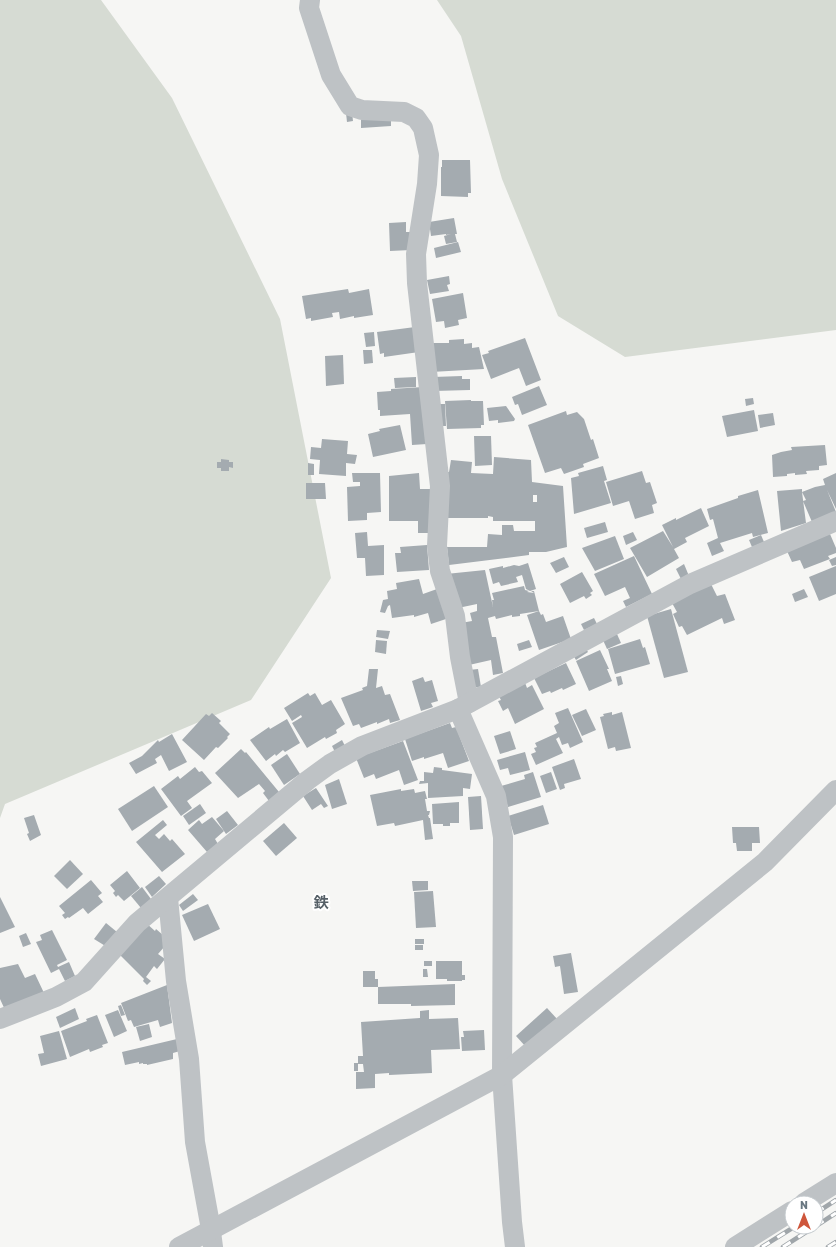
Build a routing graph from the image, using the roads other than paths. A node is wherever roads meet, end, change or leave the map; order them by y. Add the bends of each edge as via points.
1 (310, 0) edge
2 (836, 521) edge
3 (463, 706) junction
4 (836, 790) edge
5 (168, 898) junction
6 (0, 1019) edge
7 (502, 1075) junction
8 (836, 1183) edge
9 (817, 1195) edge
10 (784, 1216) edge
11 (212, 1238) edge
12 (179, 1247) edge
13 (515, 1247) edge
14 (735, 1247) edge

1 - 3 street via 309,8 332,75 350,106 362,110 404,112 416,118 423,128 429,155 416,254 417,283 440,486 437,546 440,571 455,616
2 - 3 street via 690,584
3 - 5 street via 362,746 330,764
3 - 7 street via 496,796 503,838
4 - 7 street via 765,862
5 - 6 street via 137,923 84,982 56,997
5 - 11 street via 176,981 189,1059 195,1142
7 - 11 street
7 - 13 street
8 - 9 street
10 - 14 street
11 - 12 street

